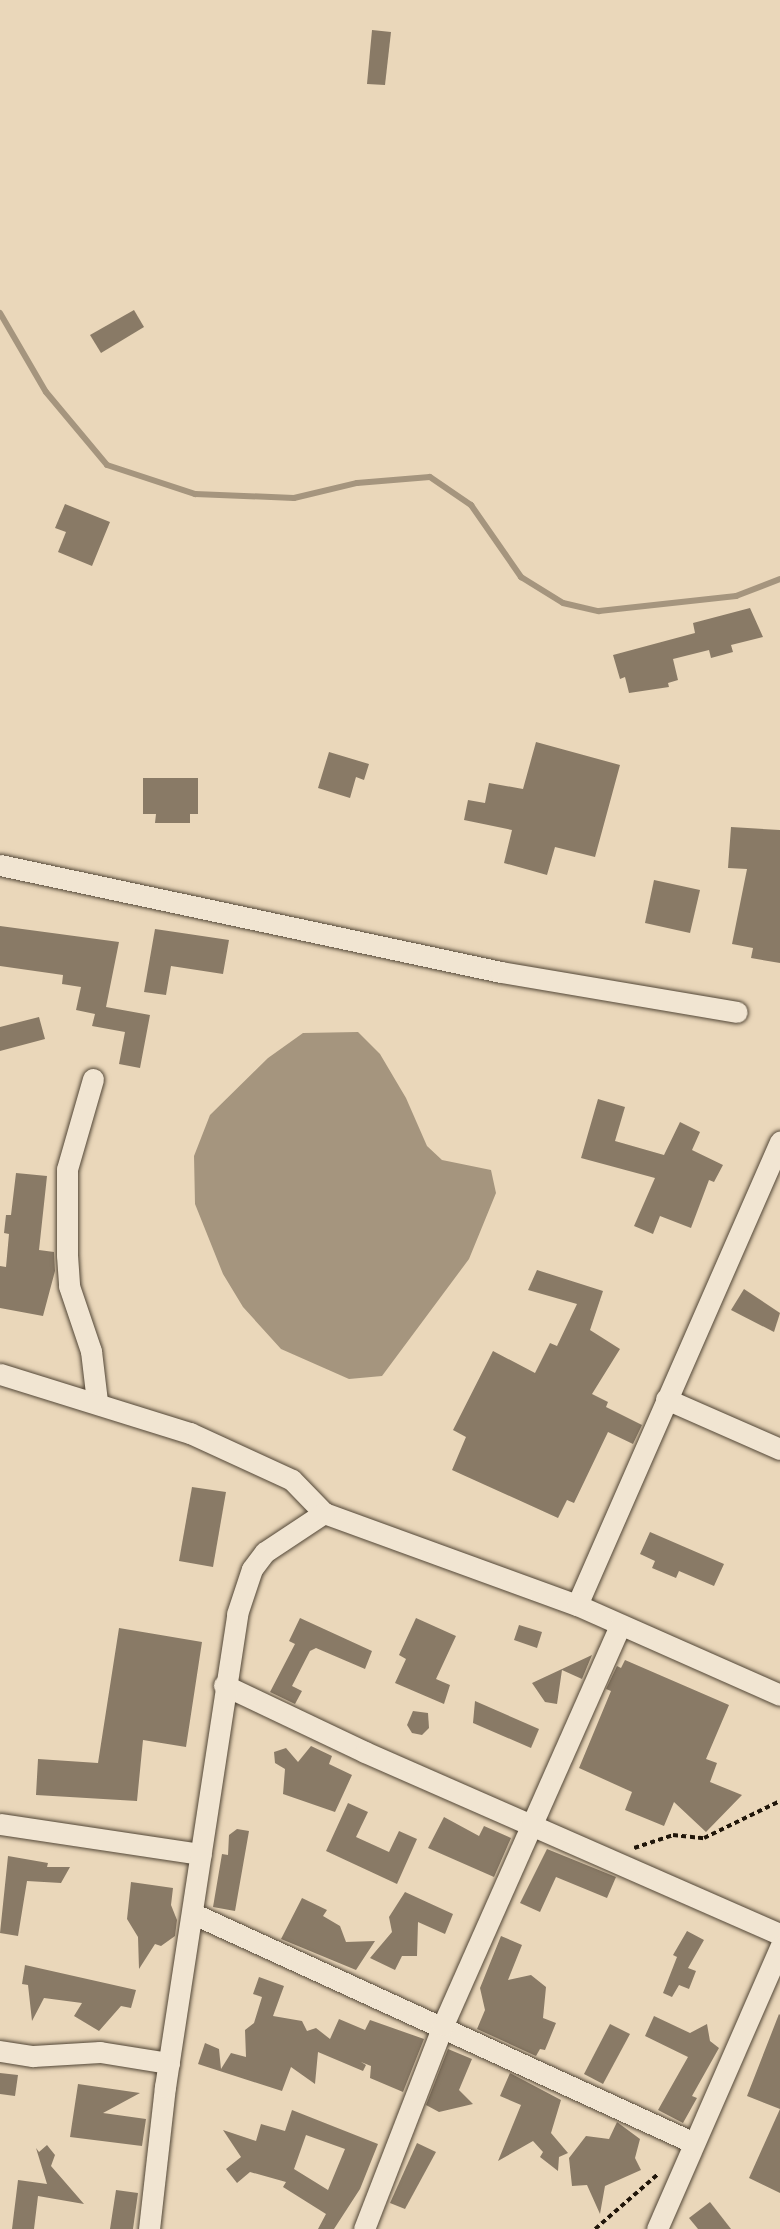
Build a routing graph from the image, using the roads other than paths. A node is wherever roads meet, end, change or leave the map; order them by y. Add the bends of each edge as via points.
1 (0, 865) edge
2 (737, 1012) dead end
3 (93, 1079) dead end
4 (780, 1142) edge
5 (0, 1374) edge
6 (666, 1399) junction
7 (97, 1401) junction
8 (780, 1449) edge
9 (324, 1513) junction
10 (577, 1605) junction
11 (620, 1626) junction
12 (224, 1685) junction
13 (780, 1695) edge
14 (533, 1822) junction
15 (0, 1824) edge
16 (201, 1854) junction
17 (194, 1914) junction
18 (780, 1934) edge
19 (780, 1947) edge
20 (443, 2025) junction
21 (0, 2051) edge
22 (169, 2063) junction
23 (694, 2143) junction
24 (149, 2229) edge
25 (363, 2229) edge
26 (657, 2229) edge

1 - 2 street via 501,972
3 - 7 street via 67,1169 67,1255 69,1286 91,1351
4 - 6 street
5 - 7 street
6 - 8 street
6 - 10 street
7 - 9 street via 256,1460 292,1480
9 - 10 street
9 - 12 street via 265,1552 252,1569 237,1614
10 - 11 street
11 - 13 street
11 - 14 street
12 - 14 street via 365,1752
12 - 16 street
14 - 18 street
14 - 20 street
15 - 16 street
16 - 17 street
17 - 20 street
17 - 22 street
19 - 23 street
20 - 23 street
20 - 25 street
21 - 22 street via 33,2056 100,2052
22 - 24 street
23 - 26 street

